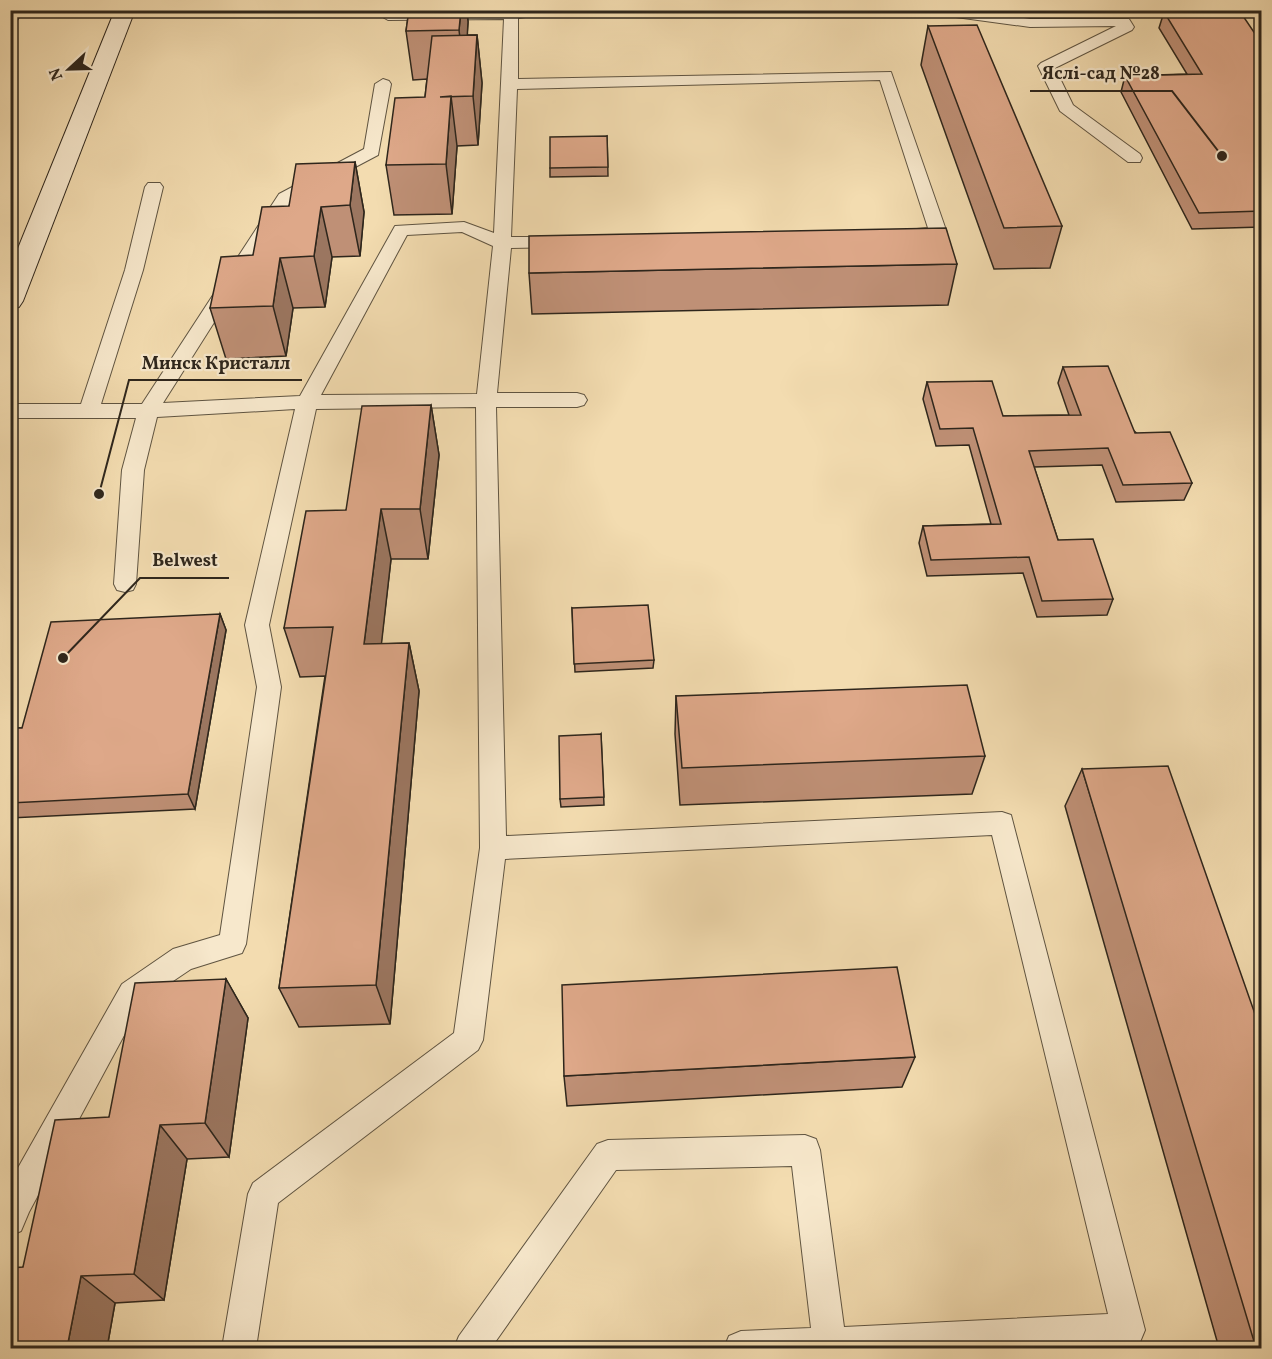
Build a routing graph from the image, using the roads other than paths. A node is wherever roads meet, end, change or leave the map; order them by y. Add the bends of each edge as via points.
1 (125, 10) edge
2 (547, 10) edge
3 (934, 10) edge
4 (985, 14) edge
5 (511, 15) junction
6 (388, 16) dead end
7 (383, 84) dead end
8 (511, 84) junction
9 (1134, 158) dead end
10 (154, 187) dead end
11 (890, 234) edge
12 (583, 241) edge
13 (501, 243) junction
14 (10, 301) edge
15 (486, 399) junction
16 (577, 400) dead end
17 (307, 402) junction
18 (89, 410) junction
19 (10, 411) edge
20 (148, 411) junction
21 (124, 584) dead end
22 (492, 848) junction
23 (10, 1220) edge
24 (829, 1343) junction
25 (239, 1348) edge
26 (471, 1348) edge
27 (741, 1348) edge

1 - 14 main road
2 - 5 lane
3 - 4 lane
4 - 9 lane via 1030,23 1124,22 1128,27 1046,66 1066,108
5 - 6 lane
5 - 8 lane
7 - 20 lane via 372,152 285,198
8 - 11 lane via 886,75 938,233
8 - 13 lane
10 - 18 lane via 134,270
12 - 13 lane
13 - 15 lane
13 - 17 lane via 464,227 401,230
15 - 16 lane
15 - 17 lane
15 - 22 lane
17 - 20 lane
17 - 23 lane via 256,625 269,687 232,944 183,958 132,993
18 - 19 lane
18 - 20 lane
20 - 21 lane via 133,470
22 - 24 lane via 1002,823 1128,1330
22 - 25 lane via 468,1040 264,1194
24 - 26 lane via 805,1150 608,1155
24 - 27 lane

